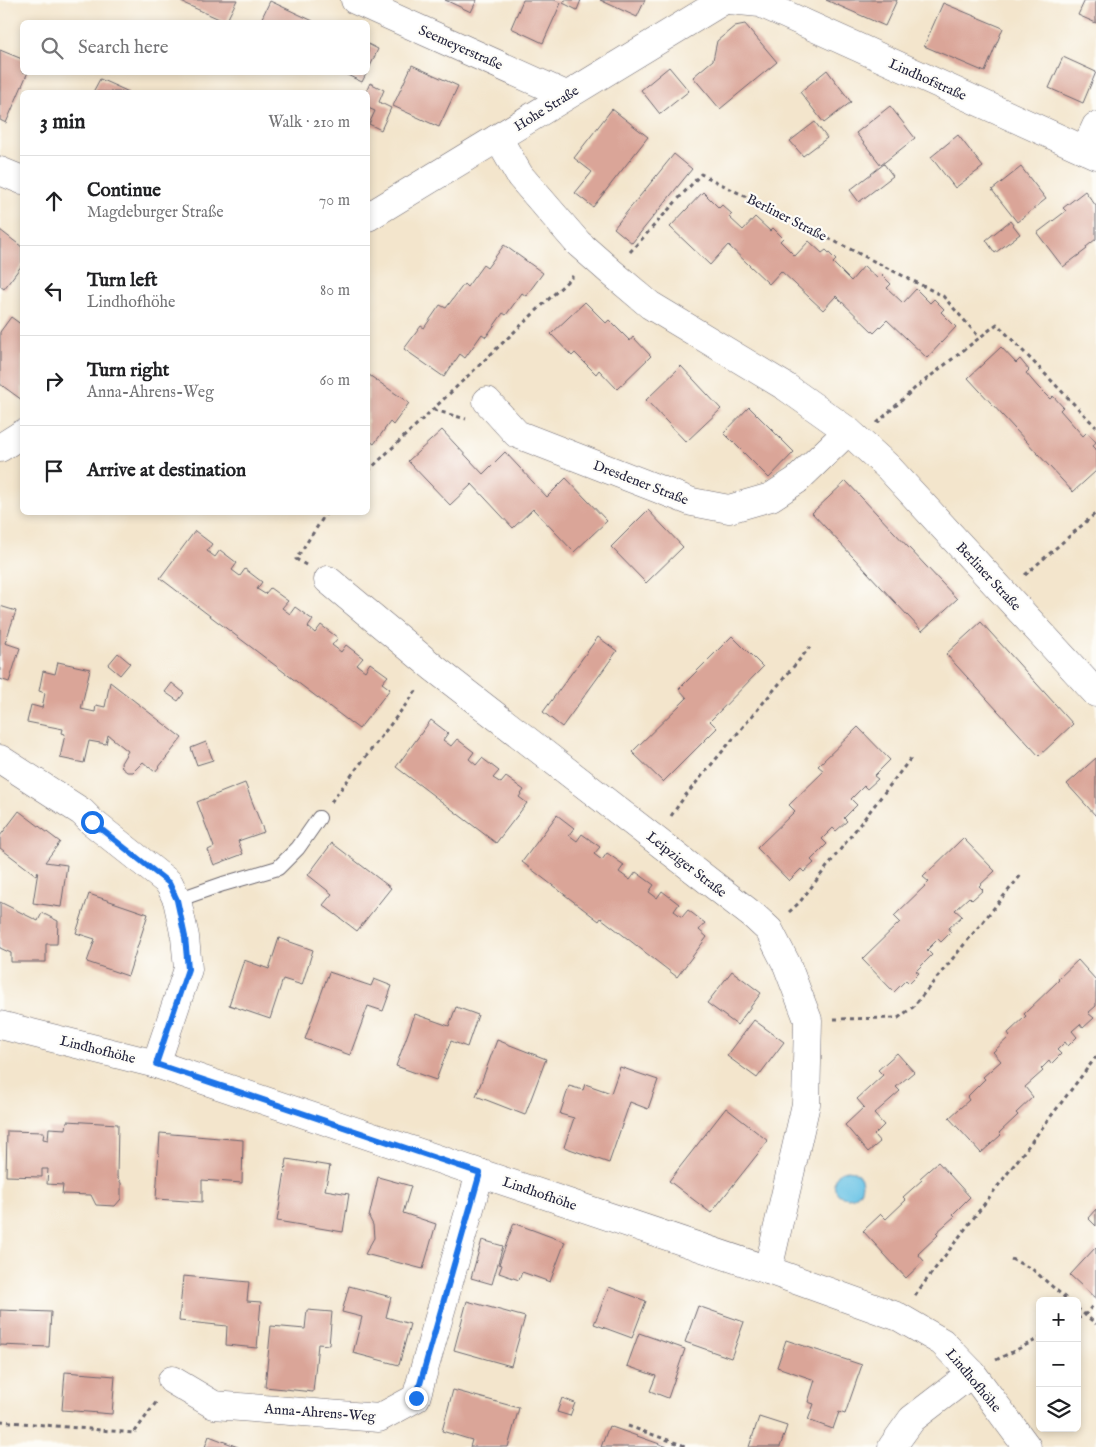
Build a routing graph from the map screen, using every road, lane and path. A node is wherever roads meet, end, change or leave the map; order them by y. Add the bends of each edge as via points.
1 (355, 0) edge
2 (724, 0) edge
3 (729, 0) edge
4 (761, 2) edge
5 (566, 95) junction
6 (498, 138) junction
7 (1092, 144) edge
8 (0, 170) edge
9 (20, 179) edge
10 (370, 216) edge
11 (602, 264) junction
12 (979, 337) junction
13 (487, 400) dead end
14 (1096, 426) edge
15 (20, 435) edge
16 (853, 436) junction
17 (0, 448) edge
18 (370, 469) edge
19 (1096, 513) edge
20 (325, 515) edge
21 (328, 580) joint
22 (1004, 593) junction
23 (810, 647) dead end
24 (423, 682) dead end
25 (1096, 692) edge
26 (911, 758) dead end
27 (0, 759) edge
28 (675, 810) dead end
29 (319, 818) joint
30 (1021, 875) dead end
31 (177, 900) junction
32 (799, 903) dead end
33 (808, 1020) junction
34 (0, 1025) edge
35 (1096, 1057) edge
36 (156, 1064) junction
37 (480, 1173) junction
38 (1010, 1259) dead end
39 (768, 1270) junction
40 (1064, 1297) edge
41 (1094, 1304) dead end
42 (1081, 1312) edge
43 (1085, 1315) junction
44 (899, 1316) junction
45 (1081, 1317) edge
46 (1096, 1324) edge
47 (1036, 1340) edge
48 (972, 1373) junction
49 (172, 1380) joint
50 (0, 1421) edge
51 (628, 1426) dead end
52 (686, 1447) edge
53 (892, 1447) edge
54 (1027, 1447) edge

1 - 5 street, Seemeyerstraße
2 - 5 street, Hohe Straße
3 - 4 street
4 - 7 street, Lindhofstraße
5 - 6 street, Hohe Straße
6 - 10 street, Hohe Straße
6 - 11 street, Berliner Straße via 520,176 578,243
8 - 9 street
11 - 12 path, Berliner Straße via 701,174 943,296
11 - 16 street, Berliner Straße via 650,305 786,386
11 - 18 path
12 - 14 path via 997,324
12 - 16 path
13 - 16 street, Dresdener Straße via 518,434 692,502 729,509 771,497
15 - 17 street
16 - 22 street, Berliner Straße via 888,467
19 - 22 path
20 - 21 path via 296,558
21 - 33 street, Leipziger Straße via 434,668 755,917 769,930 787,965
22 - 25 street, Berliner Straße
23 - 28 path
24 - 29 path
26 - 32 path
27 - 31 street via 82,812 169,883
29 - 31 lane via 298,848 278,868
30 - 33 path via 913,1007 898,1018
31 - 36 street via 188,969
33 - 39 street, Leipziger Straße via 806,1104
34 - 36 street, Lindhofhöhe
35 - 44 path
36 - 37 street, Lindhofhöhe
37 - 39 street, Lindhofhöhe
37 - 49 street, Anna-Ahrens-Weg via 416,1398 379,1418 214,1405
38 - 40 path via 1032,1269
39 - 44 street, Lindhofhöhe
41 - 43 path
42 - 43 path
43 - 45 path
43 - 46 path
44 - 48 street, Lindhofhöhe via 942,1342
47 - 48 path
48 - 53 street via 912,1419
48 - 54 street, Lindhofhöhe
49 - 50 path via 134,1433
51 - 52 path

